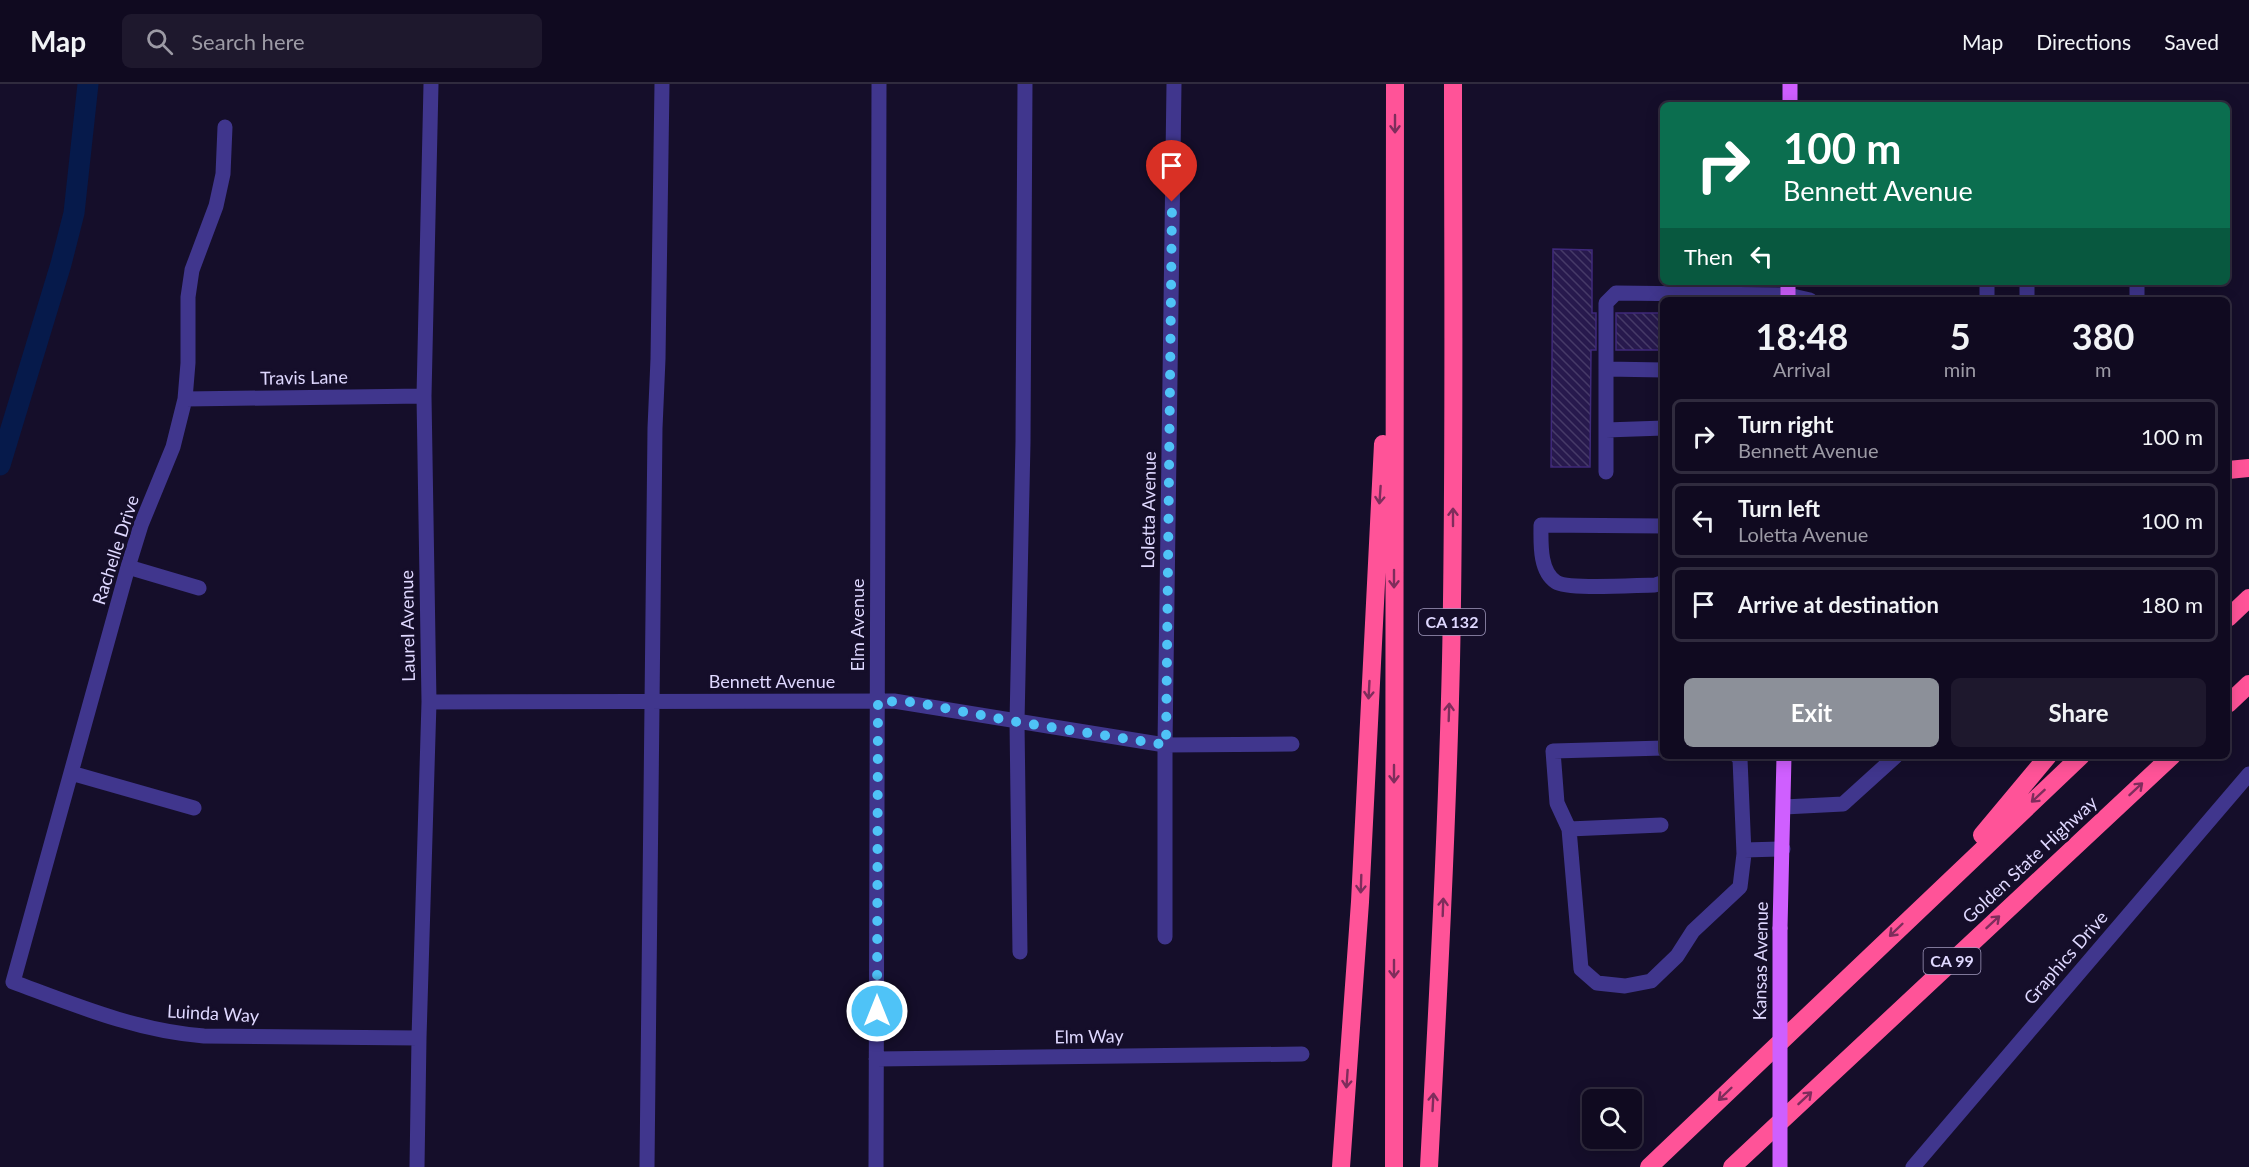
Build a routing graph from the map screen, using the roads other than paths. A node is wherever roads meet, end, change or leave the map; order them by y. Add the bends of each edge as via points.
1 (431, 84) edge
2 (662, 84) edge
3 (879, 84) edge
4 (1024, 84) edge
5 (1174, 84) edge
6 (1395, 84) edge
7 (1453, 84) edge
8 (1790, 84) edge
9 (1790, 102) edge
10 (225, 127) dead end
11 (1395, 164) junction
12 (1788, 292) edge
13 (1745, 297) edge
14 (1606, 369) junction
15 (1660, 370) edge
16 (424, 396) junction
17 (185, 399) junction
18 (1660, 428) edge
19 (1606, 430) junction
20 (2249, 468) edge
21 (2230, 470) edge
22 (1606, 471) dead end
23 (1660, 526) edge
24 (128, 567) junction
25 (1660, 583) edge
26 (200, 588) dead end
27 (2249, 598) edge
28 (2230, 616) edge
29 (2249, 684) edge
30 (878, 701) junction
31 (429, 702) junction
32 (652, 702) junction
33 (2230, 702) edge
34 (1017, 722) junction
35 (1292, 744) dead end
36 (1166, 745) junction
37 (1660, 748) edge
38 (1740, 759) edge
39 (1784, 759) edge
40 (1893, 759) edge
41 (2046, 759) edge
42 (2078, 759) edge
43 (2169, 759) edge
44 (71, 773) junction
45 (2249, 774) edge
46 (194, 807) dead end
47 (1784, 807) junction
48 (1661, 825) dead end
49 (1569, 829) junction
50 (1783, 849) junction
51 (1744, 850) junction
52 (1932, 896) junction
53 (1166, 937) dead end
54 (1020, 952) dead end
55 (13, 982) joint
56 (419, 1038) junction
57 (1302, 1054) dead end
58 (876, 1059) junction
59 (1757, 1142) junction
60 (1429, 1163) edge
61 (417, 1167) edge
62 (647, 1167) edge
63 (876, 1167) edge
64 (1341, 1167) edge
65 (1394, 1167) edge
66 (1649, 1167) edge
67 (1732, 1167) edge
68 (1736, 1167) edge
69 (1780, 1167) edge
70 (1912, 1167) edge

1 - 16 street, Laurel Avenue
2 - 32 street
3 - 30 street, Elm Avenue
4 - 34 street
5 - 36 street, Loletta Avenue
6 -> 11 highway
60 -> 7 highway, CA 132 via 1451,661
8 - 9 main road
10 - 17 street, Rachelle Drive via 224,174 192,270 188,297
11 -> 64 highway via 1360,902
11 -> 65 highway
12 - 13 street
13 - 14 street via 1616,293 1606,303
14 - 15 street
14 - 19 street
16 - 17 street, Travis Lane
16 - 31 street, Laurel Avenue
17 - 24 street, Rachelle Drive via 173,447
18 - 19 street
19 - 22 street
20 - 21 highway
23 - 25 street via 1541,525 1540,554 1558,584
24 - 26 street
24 - 44 street, Rachelle Drive
27 - 28 highway
29 - 33 highway
30 - 32 street, Bennett Avenue
30 - 34 street, Bennett Avenue via 913,702
30 - 58 street, Elm Avenue
31 - 32 street, Bennett Avenue
31 - 56 street, Laurel Avenue
32 - 62 street
34 - 36 street, Bennett Avenue
34 - 54 street
35 - 36 street, Bennett Avenue
36 - 53 street, Loletta Avenue
37 - 49 street via 1553,751 1557,802
38 - 51 street
39 - 47 main road, Kansas Avenue
40 - 47 street via 1843,804
41 - 52 highway
42 -> 52 highway
59 -> 43 highway, Golden State Highway / CA 99
44 - 46 street
44 - 55 street, Rachelle Drive
45 - 70 street, Graphics Drive
47 - 50 main road, Kansas Avenue
48 - 49 street
49 - 51 street via 1581,969 1597,983 1625,986 1650,981 1677,956 1693,931 1740,887
50 - 51 street
50 - 69 main road, Kansas Avenue, bridge
52 -> 66 highway
55 - 56 street, Luinda Way via 84,1008 176,1034
56 - 61 street, Laurel Avenue
57 - 58 street, Elm Way
58 - 63 street, Elm Avenue
59 - 67 highway, Golden State Highway / CA 99
59 - 68 highway

